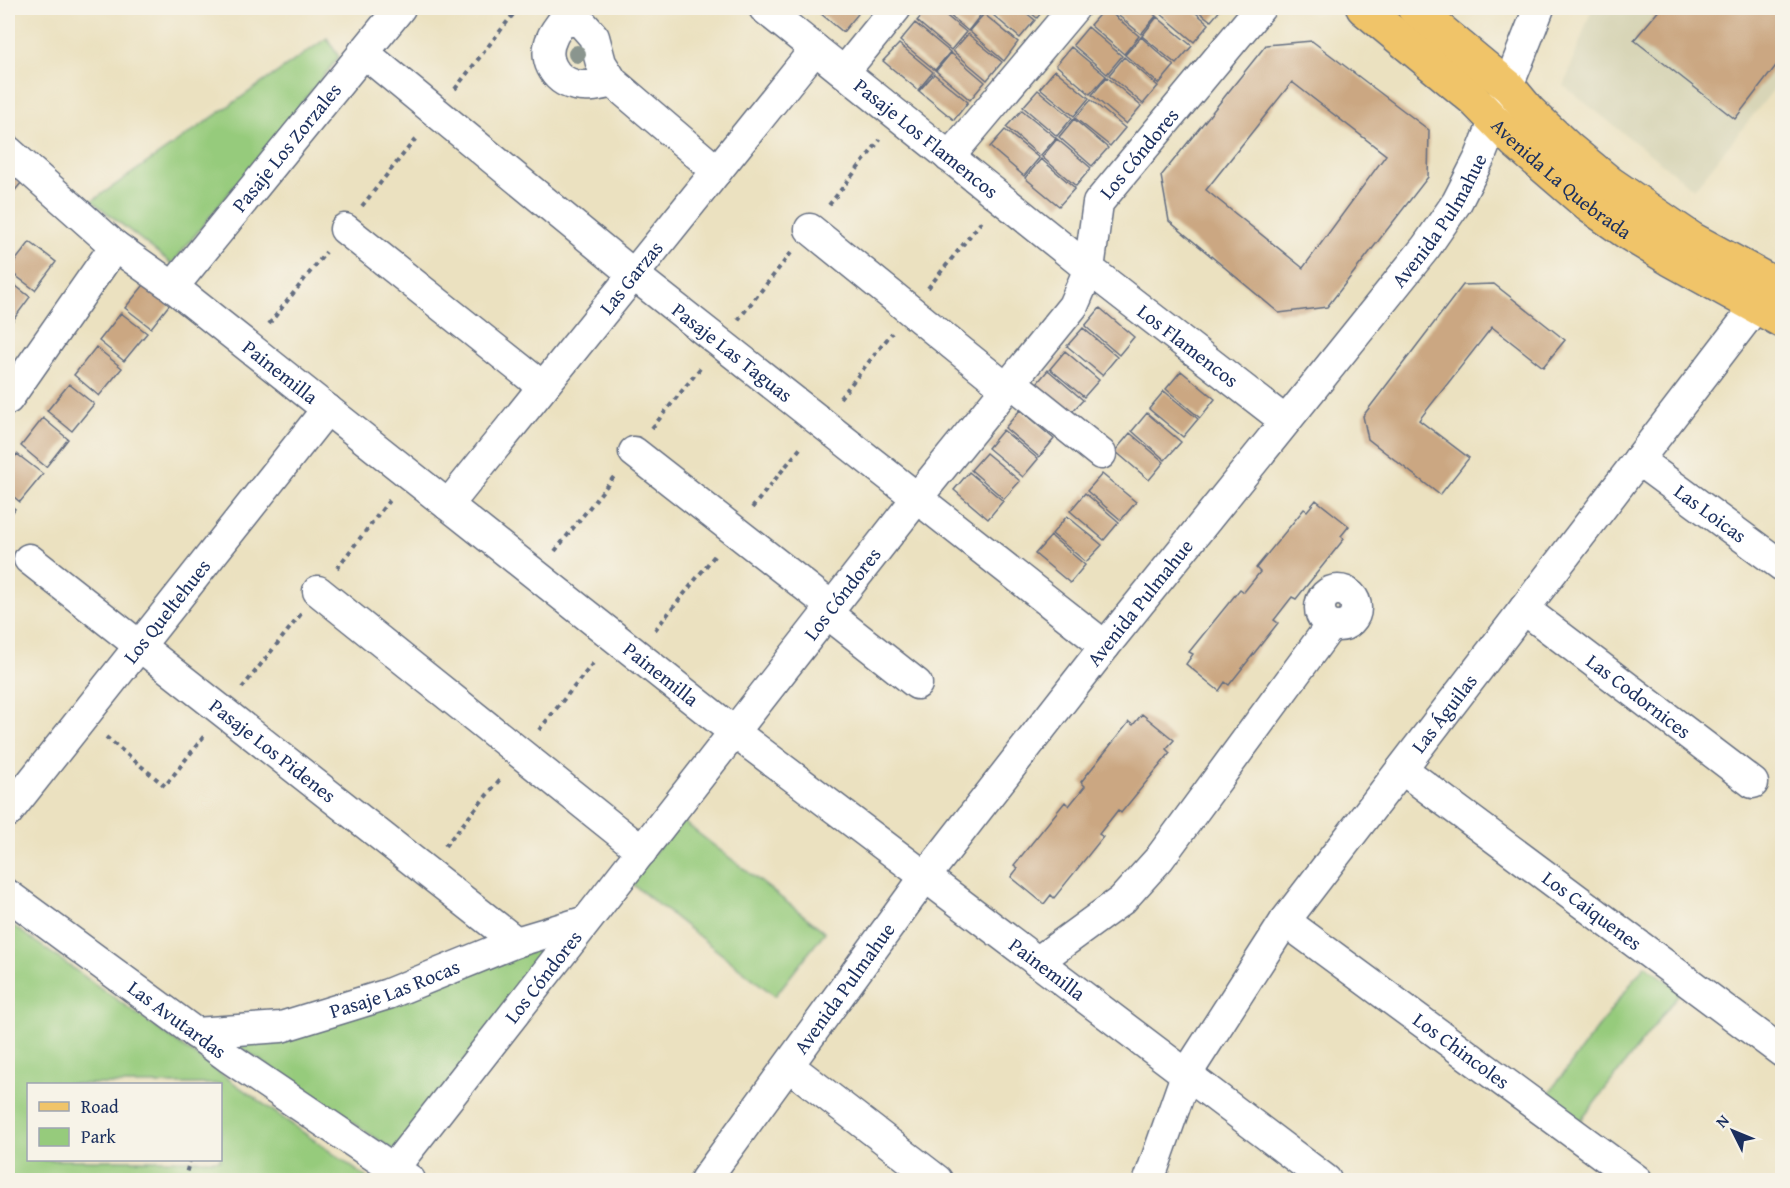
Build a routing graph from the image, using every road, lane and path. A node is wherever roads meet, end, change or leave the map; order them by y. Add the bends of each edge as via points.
1 (400, 8) edge
2 (518, 8) edge
3 (764, 8) edge
4 (896, 8) edge
5 (1074, 8) edge
6 (1260, 8) edge
7 (1363, 8) edge
8 (1414, 8) edge
9 (1539, 8) edge
10 (814, 49) junction
11 (363, 52) junction
12 (844, 72) junction
13 (613, 82) dead end
14 (1509, 87) junction
15 (436, 113) junction
16 (1495, 122) junction
17 (8, 152) edge
18 (949, 157) junction
19 (717, 171) junction
20 (345, 229) junction
21 (810, 229) dead end
22 (115, 246) junction
23 (1089, 269) junction
24 (634, 275) junction
25 (173, 287) junction
26 (1775, 294) edge
27 (250, 348) junction
28 (1009, 385) junction
29 (543, 387) junction
30 (8, 399) edge
31 (327, 409) junction
32 (1285, 421) junction
33 (634, 452) dead end
34 (1101, 454) dead end
35 (1638, 460) junction
36 (410, 475) junction
37 (917, 498) junction
38 (448, 505) junction
39 (29, 559) dead end
40 (1782, 566) edge
41 (318, 591) junction
42 (1524, 609) junction
43 (830, 610) junction
44 (1331, 625) dead end
45 (140, 644) junction
46 (1105, 646) junction
47 (917, 684) dead end
48 (224, 711) junction
49 (82, 717) junction
50 (734, 732) junction
51 (1402, 769) junction
52 (1753, 783) dead end
53 (8, 812) edge
54 (642, 850) junction
55 (925, 877) junction
56 (8, 895) edge
57 (586, 921) junction
58 (1286, 921) junction
59 (516, 942) junction
60 (1037, 962) junction
61 (195, 1033) junction
62 (1782, 1052) edge
63 (789, 1066) junction
64 (1186, 1075) junction
65 (1260, 1130) junction
66 (190, 1161) edge
67 (401, 1174) edge
68 (184, 1180) edge
69 (705, 1180) edge
70 (937, 1180) edge
71 (1149, 1180) edge
72 (1290, 1180) edge
73 (1326, 1180) edge
74 (1637, 1180) edge

1 - 11 street, Pasaje Los Zorzales
2 - 15 path
3 - 10 street, Pasaje Los Flamencos
4 - 12 street
5 - 18 street
6 - 23 street, Los Cóndores via 1098,203
7 - 16 main road, Avenida La Quebrada via 1472,98
8 - 14 main road, Avenida La Quebrada
9 - 14 street, Avenida Pulmahue
10 - 12 street, Pasaje Los Flamencos
10 - 19 street, Las Garzas
11 - 15 street, Pasaje Las Taguas
11 - 25 street, Pasaje Los Zorzales
12 - 18 street, Pasaje Los Flamencos
13 - 19 street
14 - 16 street, Avenida Pulmahue
14 - 26 main road, Avenida La Quebrada via 1529,111 1610,183
15 - 20 path
15 - 24 street, Pasaje Las Taguas
16 - 26 main road, Avenida La Quebrada via 1589,206 1629,234 1670,259
16 - 32 street, Avenida Pulmahue via 1457,202 1426,247
17 - 22 street, Painemilla
18 - 23 street, Pasaje Los Flamencos
19 - 24 street, Las Garzas
20 - 27 path
20 - 29 street
21 - 28 street
22 - 25 street, Painemilla
22 - 30 street
23 - 28 street, Los Cóndores via 1073,306
23 - 32 street, Los Flamencos
24 - 29 street, Las Garzas
24 - 37 street, Pasaje Las Taguas
25 - 27 street, Painemilla
26 - 35 street, Las Águilas
27 - 31 street, Painemilla
28 - 34 street
28 - 37 street, Los Cóndores
29 - 38 street, Las Garzas
31 - 36 street, Painemilla
31 - 45 street, Los Queltehues
32 - 46 street, Avenida Pulmahue
33 - 43 street
35 - 40 street, Las Loicas
35 - 42 street, Las Águilas
36 - 38 street, Painemilla
36 - 41 path
37 - 43 street, Los Cóndores
37 - 46 street, Pasaje Las Taguas
38 - 50 street, Painemilla
39 - 45 street, Pasaje Los Pidenes
41 - 48 path
41 - 54 street
42 - 51 street, Las Águilas
42 - 52 street, Las Codornices
43 - 47 street
43 - 50 street, Los Cóndores
44 - 60 street via 1160,859 1122,900
45 - 48 street, Pasaje Los Pidenes
45 - 49 street, Los Queltehues
46 - 55 street, Avenida Pulmahue
48 - 49 path via 165,786
48 - 59 street, Pasaje Los Pidenes
49 - 53 street, Los Queltehues
50 - 54 street, Los Cóndores
50 - 55 street, Painemilla
51 - 58 street, Las Águilas
51 - 62 street, Los Caiquenes
54 - 57 street, Los Cóndores
55 - 60 street, Painemilla
55 - 63 street, Avenida Pulmahue
56 - 61 street, Las Avutardas
57 - 59 street, Pasaje Las Rocas
57 - 67 street, Los Cóndores
58 - 64 street, Las Águilas
58 - 74 street, Los Chincoles
59 - 61 street, Pasaje Las Rocas via 388,994 282,1027
60 - 64 street, Painemilla
61 - 67 street, Las Avutardas
63 - 69 street, Avenida Pulmahue
63 - 70 street
64 - 65 street, Painemilla
64 - 71 street, Las Águilas
65 - 72 street
65 - 73 street, Painemilla
66 - 68 path

